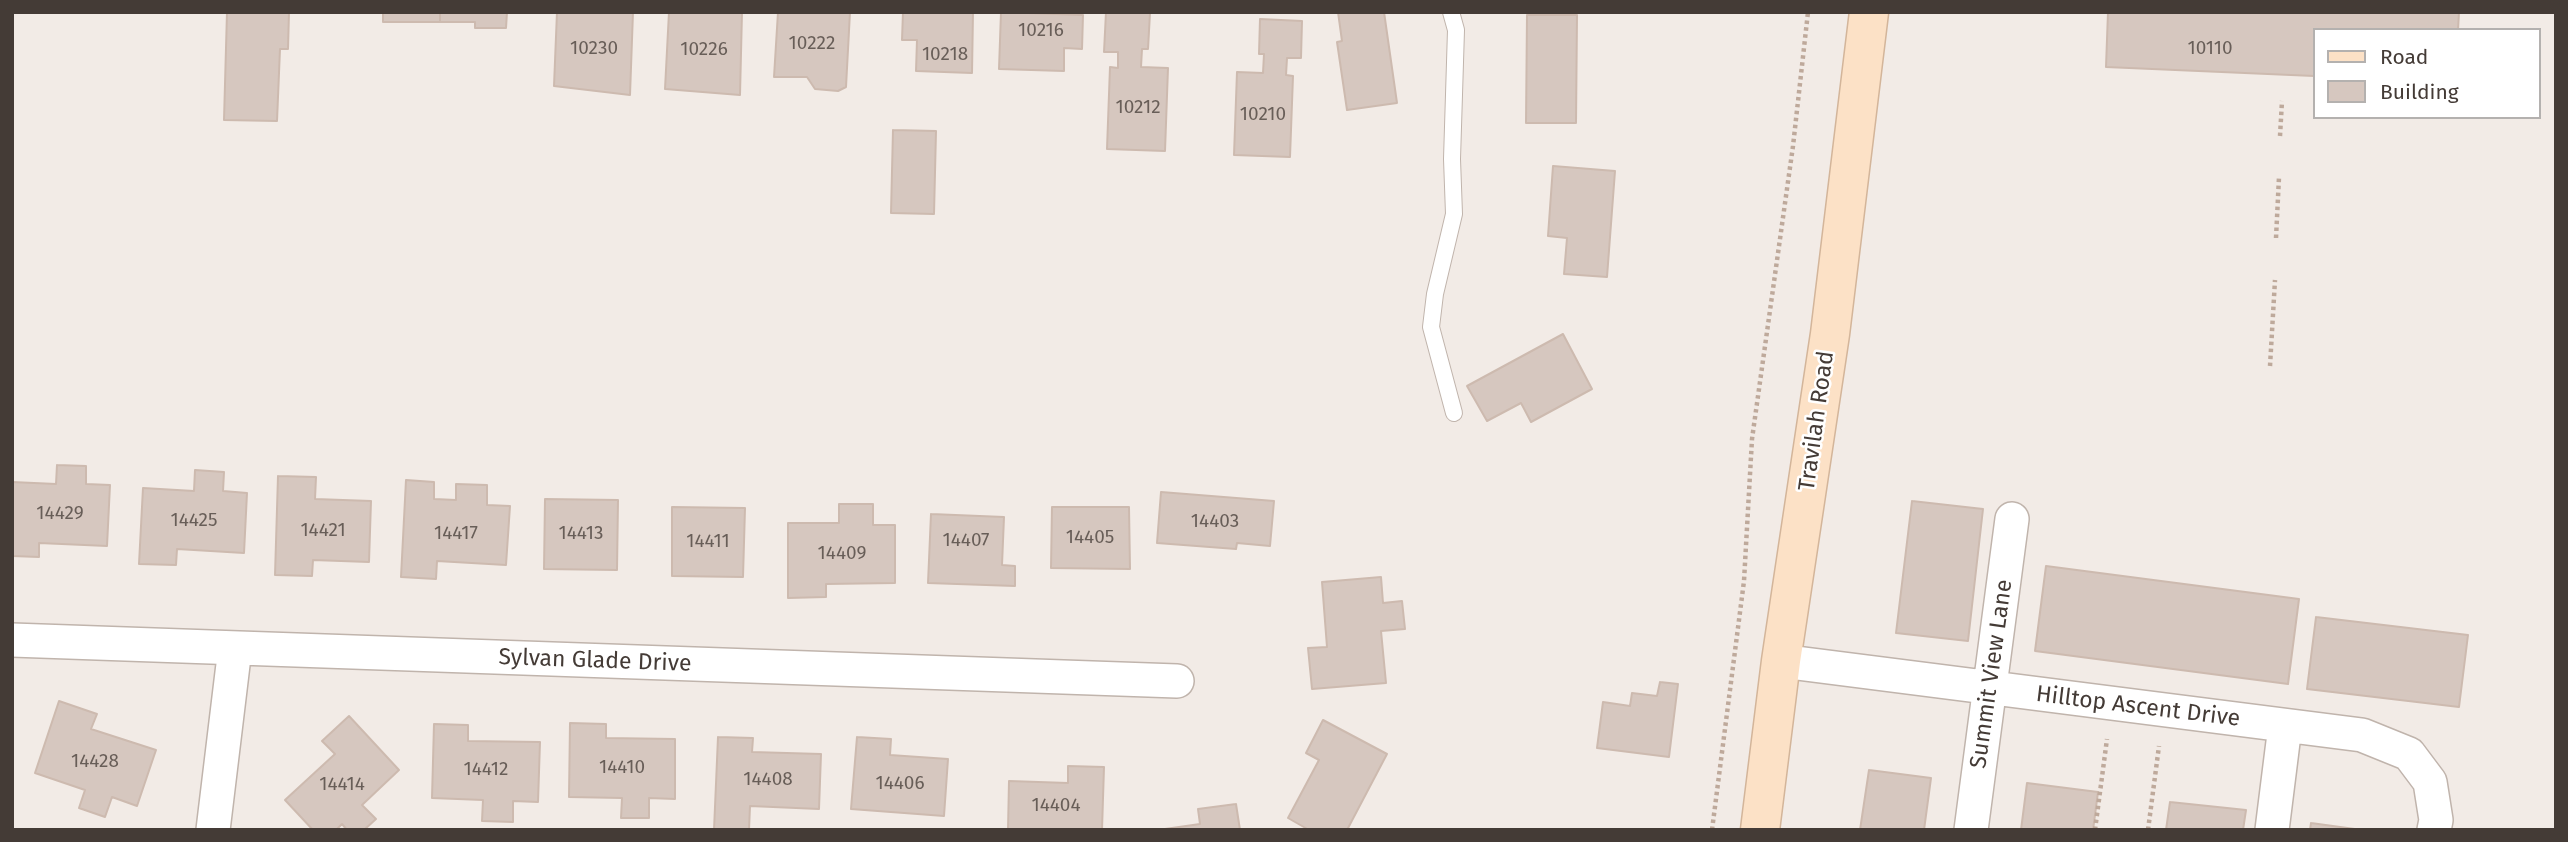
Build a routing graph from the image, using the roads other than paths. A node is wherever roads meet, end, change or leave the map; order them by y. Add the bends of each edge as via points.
1 (1451, 12) edge
2 (1869, 12) edge
3 (1454, 413) dead end
4 (2012, 519) dead end
5 (12, 640) edge
6 (235, 648) junction
7 (1781, 660) junction
8 (1177, 681) dead end
9 (1990, 688) junction
10 (2285, 726) junction
11 (213, 830) edge
12 (1760, 830) edge
13 (1972, 830) edge
14 (2272, 830) edge
15 (2434, 830) edge

1 - 3 lane via 1456,30 1454,214 1431,327
2 - 7 main road, Travilah Road via 1830,334
4 - 9 street, Summit View Lane
5 - 6 street, Sylvan Glade Drive
6 - 8 street, Sylvan Glade Drive
6 - 11 street
7 - 9 street, Hilltop Ascent Drive
7 - 12 main road, Travilah Road
9 - 10 street, Hilltop Ascent Drive
9 - 13 street, Summit View Lane
10 - 14 street
10 - 15 street, Hilltop Ascent Drive via 2362,735 2409,754 2430,782

